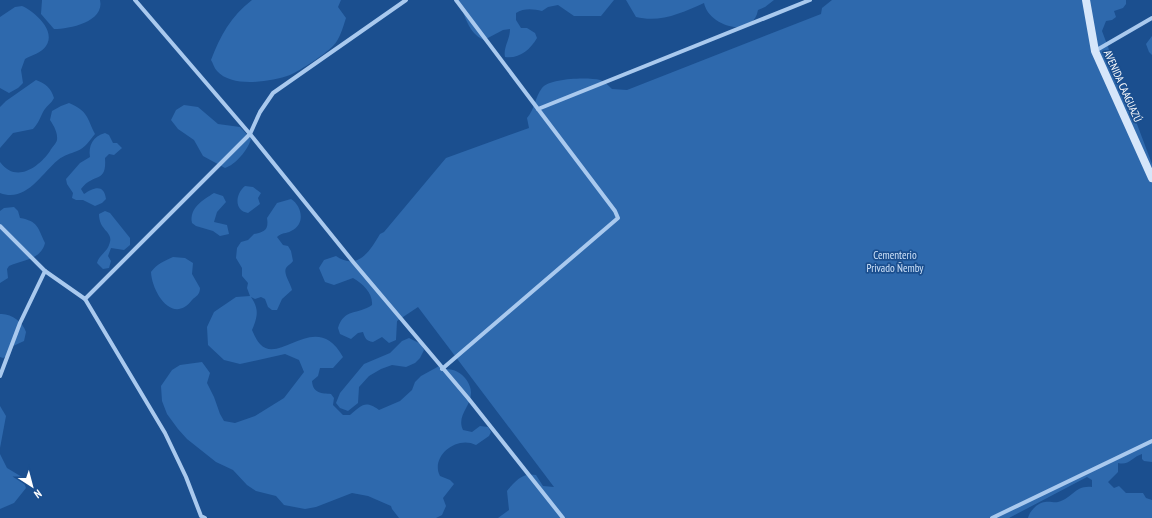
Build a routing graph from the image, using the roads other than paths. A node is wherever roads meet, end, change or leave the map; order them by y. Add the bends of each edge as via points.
1 (135, 0) edge
2 (406, 0) edge
3 (456, 0) edge
4 (810, 0) edge
5 (1086, 0) edge
6 (1152, 18) edge
7 (1095, 51) junction
8 (538, 109) junction
9 (250, 134) junction
10 (1152, 178) edge
11 (0, 226) edge
12 (45, 271) junction
13 (85, 299) junction
14 (442, 369) junction
15 (0, 376) edge
16 (1152, 441) edge
17 (202, 517) edge
18 (563, 518) edge
19 (992, 518) edge

1 - 9 street
2 - 9 street via 273,93 260,112
3 - 8 street
4 - 8 street
5 - 7 street, AVENIDA CAAGUAZÚ
6 - 7 street
7 - 10 street, AVENIDA CAAGUAZÚ
8 - 14 street via 618,218
9 - 13 street
9 - 14 street
11 - 12 street
12 - 13 street
12 - 15 street via 20,323
13 - 17 street via 165,432
14 - 18 street
16 - 19 street

